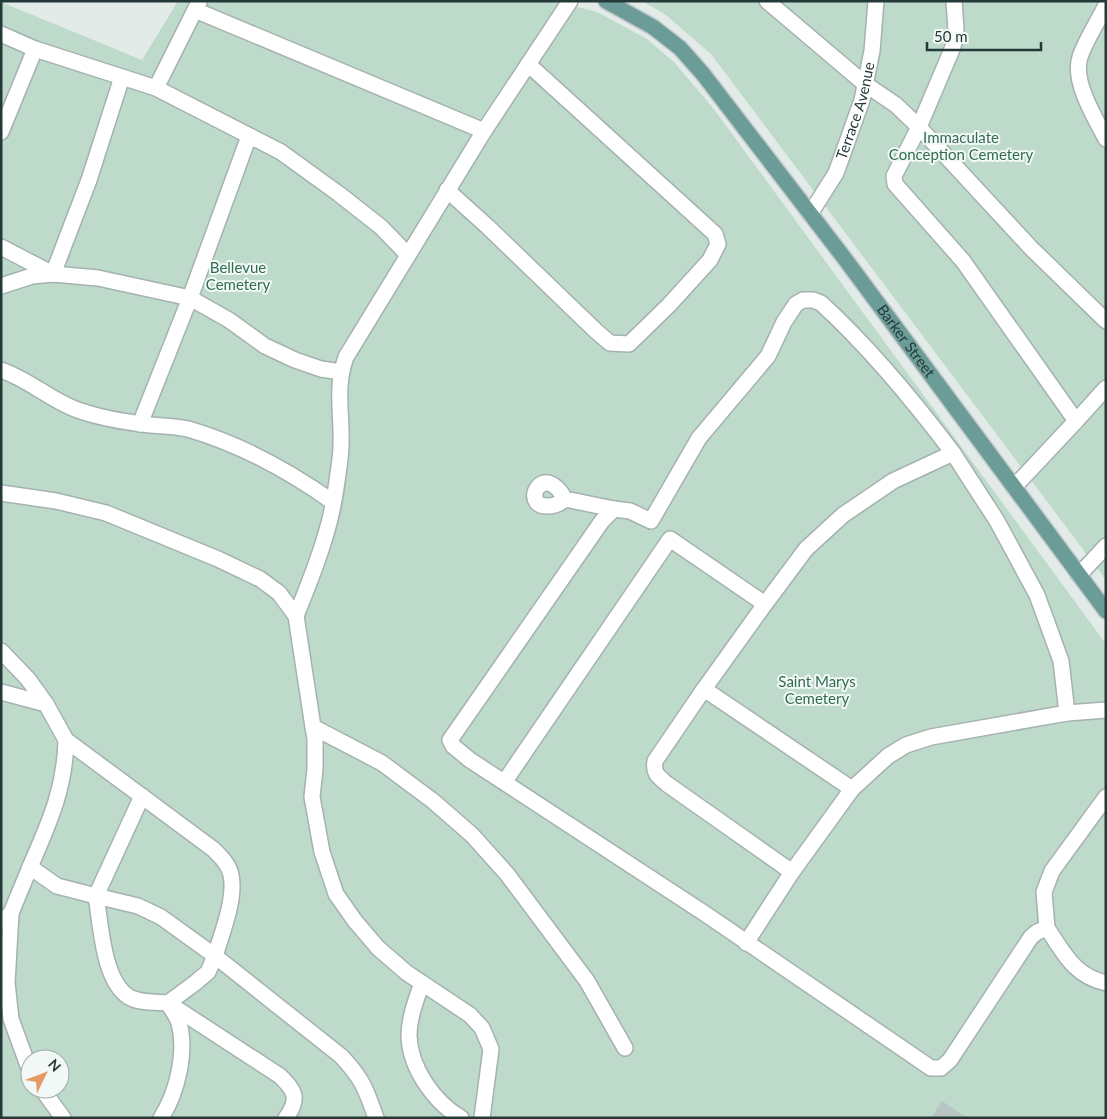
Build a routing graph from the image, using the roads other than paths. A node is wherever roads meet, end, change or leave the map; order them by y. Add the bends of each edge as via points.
1 (570, 1) edge
2 (606, 1) edge
3 (767, 1) edge
4 (876, 1) edge
5 (954, 1) edge
6 (197, 6) edge
7 (1105, 10) edge
8 (1, 34) edge
9 (34, 49) junction
10 (528, 64) junction
11 (122, 77) junction
12 (865, 84) junction
13 (156, 88) junction
14 (919, 127) junction
15 (484, 131) junction
16 (1, 132) edge
17 (248, 136) junction
18 (1106, 140) edge
19 (447, 190) junction
20 (810, 214) junction
21 (1, 247) edge
22 (408, 255) junction
23 (53, 274) junction
24 (1, 286) edge
25 (190, 298) junction
26 (1106, 321) edge
27 (1, 370) edge
28 (341, 372) junction
29 (1106, 388) edge
30 (1076, 421) junction
31 (140, 424) junction
32 (953, 453) junction
33 (1014, 487) junction
34 (1, 493) edge
35 (565, 498) dead end
36 (333, 502) junction
37 (614, 509) junction
38 (651, 521) junction
39 (670, 539) junction
40 (1106, 546) edge
41 (1079, 575) junction
42 (765, 604) junction
43 (1106, 611) edge
44 (296, 616) junction
45 (1, 651) edge
46 (704, 688) junction
47 (1, 692) edge
48 (46, 704) junction
49 (1106, 710) edge
50 (1067, 713) junction
51 (313, 727) junction
52 (66, 740) junction
53 (505, 781) junction
54 (852, 789) junction
55 (142, 796) junction
56 (1106, 797) edge
57 (30, 867) junction
58 (792, 872) junction
59 (96, 896) junction
60 (6, 917) edge
61 (1047, 928) junction
62 (746, 943) junction
63 (215, 956) junction
64 (1106, 983) edge
65 (422, 984) junction
66 (168, 1003) junction
67 (6, 1014) edge
68 (624, 1048) dead end
69 (21, 1049) edge
70 (49, 1099) edge
71 (63, 1118) edge
72 (161, 1118) edge
73 (286, 1118) edge
74 (376, 1118) edge
75 (462, 1118) edge
76 (482, 1118) edge

1 - 10 street
2 - 20 main road, Barker Street via 653,27 680,48
3 - 12 street
4 - 12 street, Terrace Avenue via 872,51
5 - 14 street via 956,30 953,47
6 - 13 street
6 - 15 street
7 - 18 street via 1079,58 1078,70 1088,105
8 - 9 street
9 - 11 street
9 - 16 street
10 - 15 street
10 - 19 street via 715,234 718,244 710,260 629,344 610,343
11 - 13 street
11 - 23 street via 89,180
12 - 14 street via 896,105
12 - 20 street, Terrace Avenue via 836,173
13 - 17 street
14 - 26 street via 1031,248
14 - 30 street via 894,176 895,184 963,261
15 - 19 street
17 - 22 street via 281,152 339,194 381,227
17 - 25 street
19 - 22 street
20 - 33 main road, Barker Street
21 - 23 street
22 - 28 street via 356,339
23 - 24 street via 32,276
23 - 25 street via 98,278
25 - 28 street via 265,346 294,360
25 - 31 street
27 - 31 street via 74,409 102,418
28 - 36 street via 341,457
29 - 30 street
30 - 33 street
31 - 36 street via 186,429 239,448 302,480
32 - 38 street via 924,414 846,326 821,303 803,300 796,304 784,322 768,356 699,438
32 - 42 street via 893,481 844,515 806,549
32 - 50 street via 997,521 1037,595 1061,661
33 - 41 main road, Barker Street
34 - 44 street via 106,513 144,528 260,579 279,593
35 - 37 street
36 - 44 street via 325,538
37 - 38 street via 630,511
37 - 53 street via 573,561 450,740 470,760
38 - 39 street
39 - 42 street
39 - 53 street
40 - 41 street
41 - 43 main road, Barker Street
42 - 46 street
44 - 51 street
45 - 48 street
46 - 54 street
46 - 58 street via 655,761 654,769 667,784
47 - 48 street
48 - 52 street
49 - 50 street
50 - 54 street via 906,745 888,756
51 - 65 street via 315,769 312,797 322,852 336,894 378,948
51 - 68 street via 382,763 434,800 472,835 507,874 587,981
52 - 55 street
52 - 57 street via 65,765 57,800
53 - 62 street
54 - 58 street
55 - 59 street
55 - 63 street via 214,849 231,874 231,894
56 - 61 street via 1052,870 1044,892
57 - 59 street via 57,886
57 - 60 street
58 - 62 street
59 - 63 street via 138,906 161,917
59 - 66 street via 108,970 116,985 130,998
60 - 67 street
61 - 62 street via 1031,937 950,1060 941,1068 931,1068
61 - 64 street via 1067,959 1080,972
63 - 66 street via 208,972
63 - 74 street via 341,1056 366,1087
65 - 75 street via 412,1013 409,1036 412,1055 425,1084
65 - 76 street via 470,1015 482,1028 491,1049
66 - 72 street via 179,1022 179,1078
66 - 73 street via 280,1076 293,1088 295,1096
67 - 69 street
70 - 71 street

